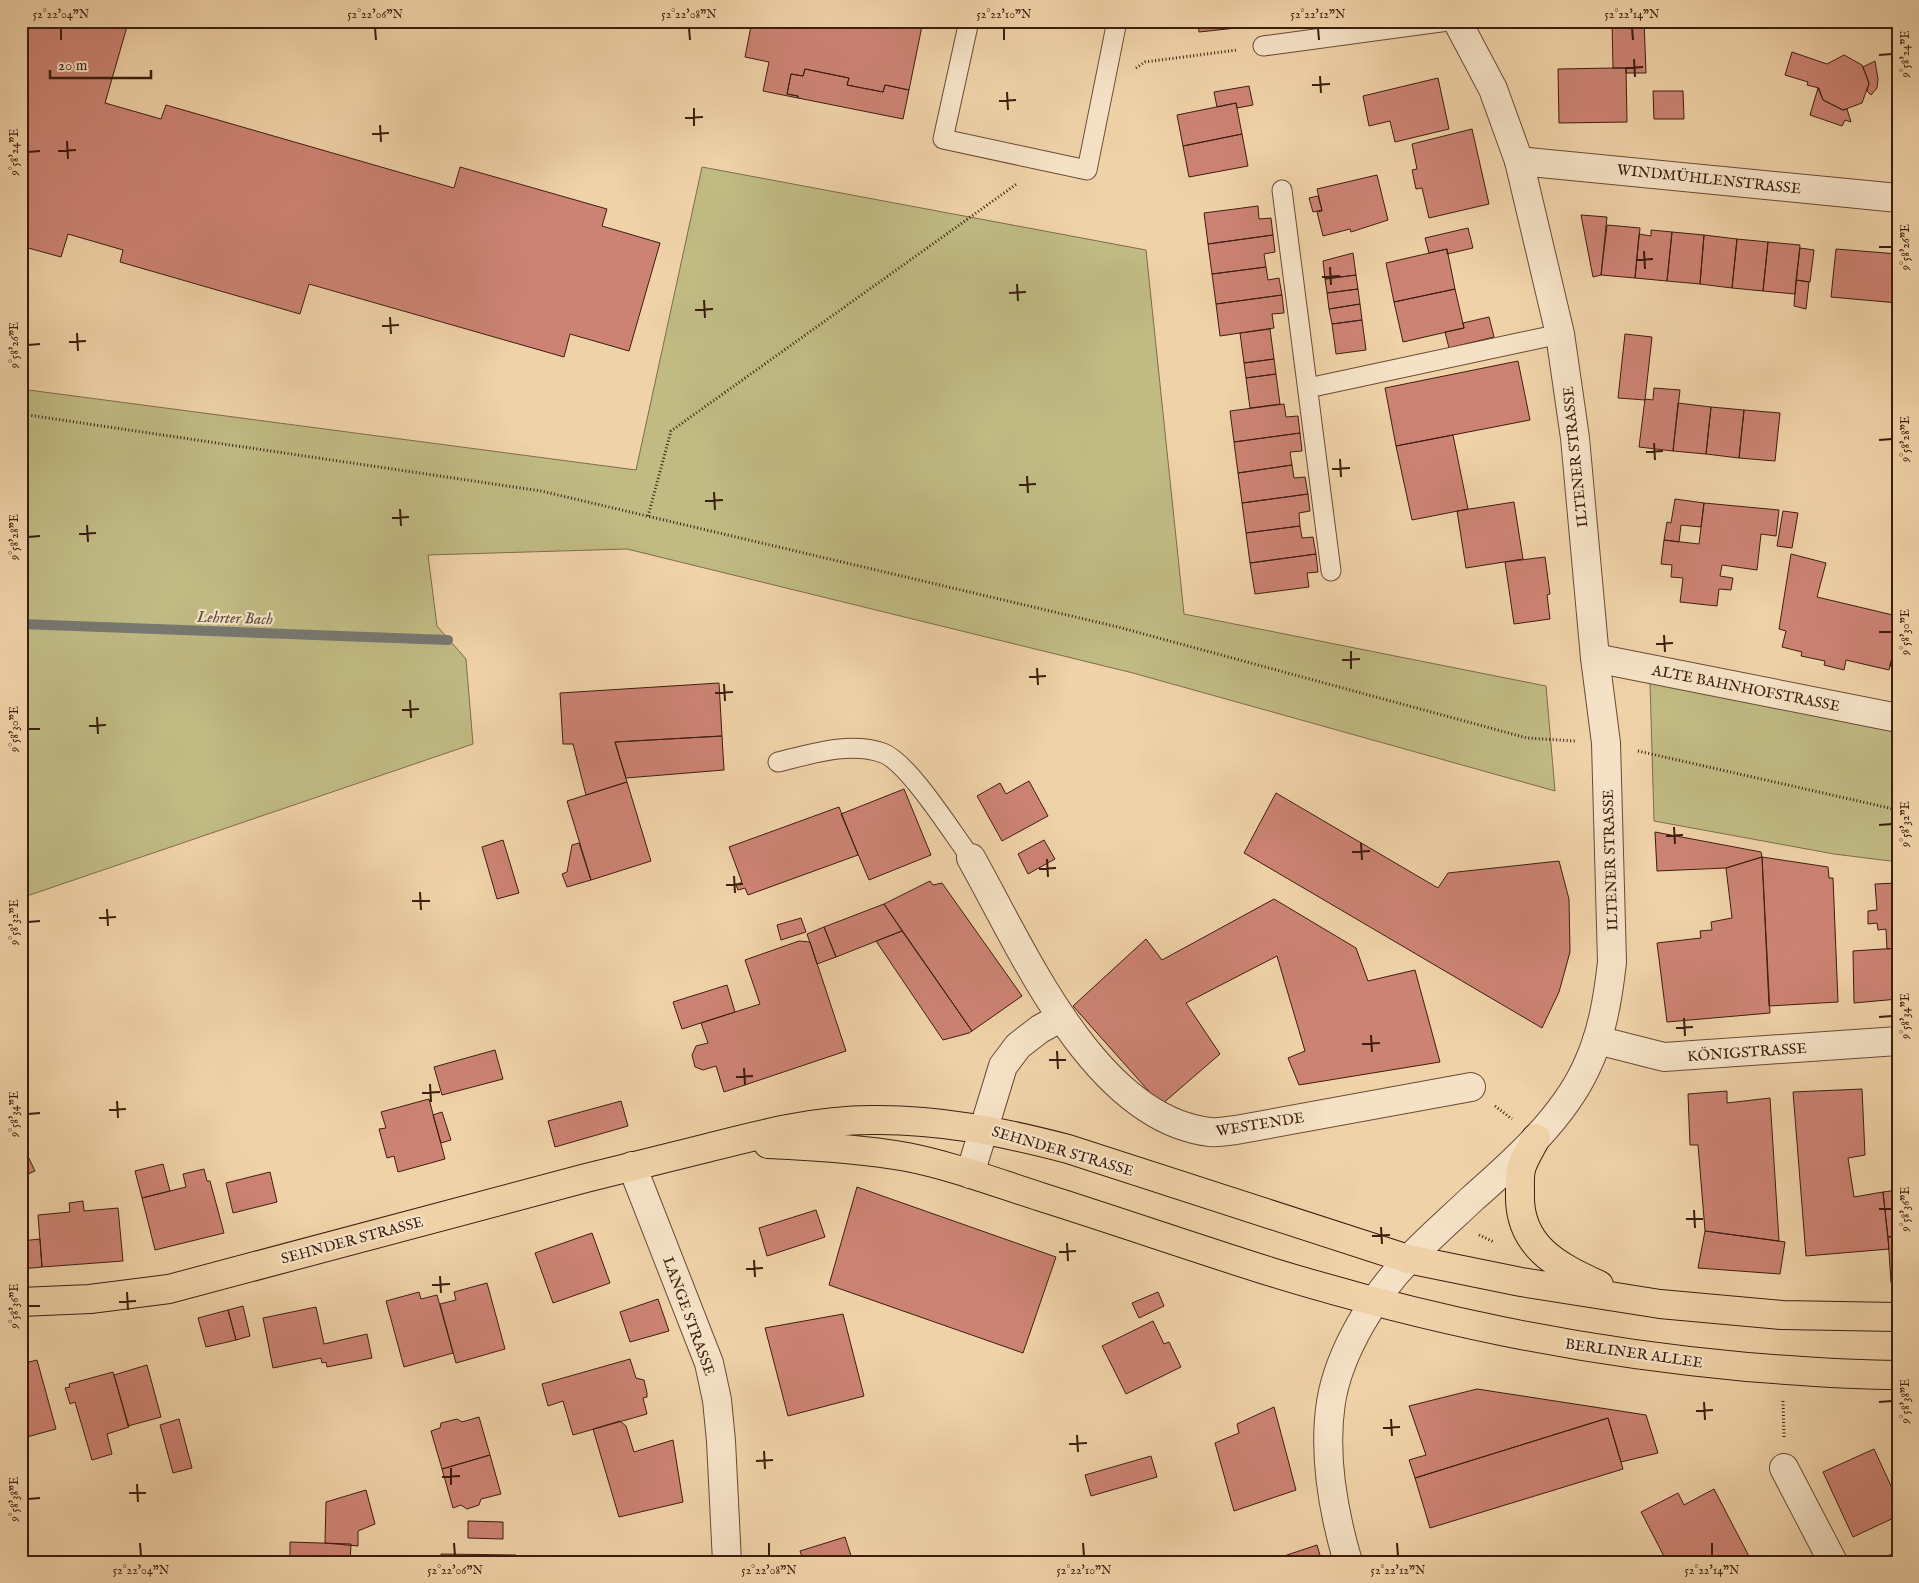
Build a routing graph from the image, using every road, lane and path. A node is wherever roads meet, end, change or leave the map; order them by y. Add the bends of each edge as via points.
1 (969, 21) edge
2 (1117, 21) edge
3 (1448, 21) edge
4 (1457, 21) edge
5 (1263, 46) joint
6 (1131, 72) dead end
7 (1520, 161) junction
8 (1023, 180) dead end
9 (1282, 190) dead end
10 (1898, 198) edge
11 (1560, 334) junction
12 (1308, 388) junction
13 (21, 414) edge
14 (648, 516) junction
15 (1330, 571) dead end
16 (1595, 658) junction
17 (1898, 718) edge
18 (1606, 744) junction
19 (778, 762) dead end
20 (1898, 810) edge
21 (971, 858) joint
22 (1060, 1018) junction
23 (1597, 1040) junction
24 (1898, 1042) edge
25 (1471, 1087) joint
26 (984, 1129) junction
27 (1536, 1138) junction
28 (679, 1155) junction
29 (632, 1166) junction
30 (970, 1174) junction
31 (1408, 1259) junction
32 (21, 1302) edge
33 (1374, 1302) junction
34 (1660, 1304) junction
35 (1898, 1317) edge
36 (1782, 1370) junction
37 (1898, 1375) edge
38 (1784, 1468) joint
39 (726, 1562) edge
40 (1348, 1562) edge
41 (1834, 1562) edge

1 - 2 lane via 943,139 1087,170
3 - 5 lane
4 - 7 street, ILTENER STRASSE via 1493,89
5 - 6 path via 1145,62
7 - 10 street, WINDMÜHLENSTRASSE
7 - 11 street, ILTENER STRASSE
8 - 14 path via 672,431
9 - 12 lane
11 - 12 lane
11 - 16 street, ILTENER STRASSE via 1575,438
12 - 15 lane
13 - 14 path via 541,491
14 - 18 path via 1118,627 1527,738
16 - 17 street, ALTE BAHNHOFSTRASSE
16 - 18 street, ILTENER STRASSE
18 - 20 path
18 - 23 street, ILTENER STRASSE via 1612,962
19 - 21 lane via 831,750 861,749 885,754 908,772
21 - 22 street, WESTENDE
22 - 25 street, WESTENDE via 1102,1070 1141,1106 1187,1128 1212,1133
22 - 26 street via 1018,1046 1003,1066
23 - 24 street, KÖNIGSTRASSE via 1664,1057
23 - 27 street, ILTENER STRASSE via 1572,1092
25 - 27 path
26 - 28 main road, SEHNDER STRASSE via 870,1120 818,1124 766,1133
26 - 30 street
26 - 31 main road, SEHNDER STRASSE via 1068,1150
27 - 31 street, ILTENER STRASSE
27 - 34 main road via 1521,1168 1519,1207 1536,1245 1564,1269 1604,1287
28 - 29 main road, SEHNDER STRASSE
28 - 30 main road, SEHNDER STRASSE via 726,1146 799,1146 908,1158
29 - 32 main road, SEHNDER STRASSE via 169,1289 90,1299
29 - 39 street, LANGE STRASSE via 709,1363 721,1441
30 - 33 main road, SEHNDER STRASSE
31 - 33 street, ILTENER STRASSE
31 - 34 main road via 1520,1282
33 - 36 main road, BERLINER ALLEE via 1460,1324 1574,1346
33 - 40 street, ILTENER STRASSE via 1341,1365 1331,1401 1328,1436 1336,1523
34 - 35 main road via 1782,1315
36 - 37 main road, BERLINER ALLEE
36 - 38 path
38 - 41 street

